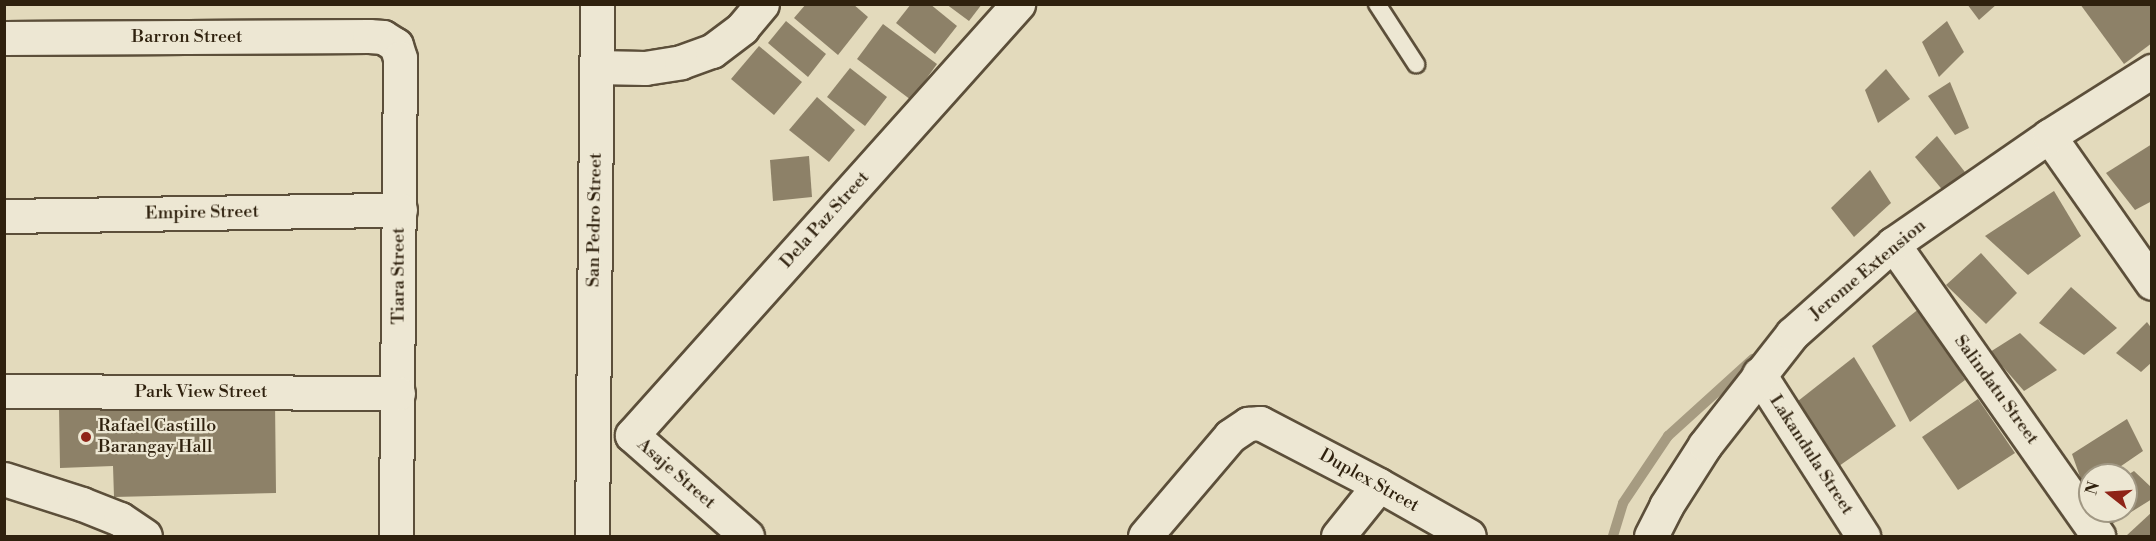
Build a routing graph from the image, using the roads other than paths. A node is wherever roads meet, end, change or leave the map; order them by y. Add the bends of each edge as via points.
1 (597, 4) edge
2 (762, 4) edge
3 (1018, 4) edge
4 (1377, 4) edge
5 (369, 36) joint
6 (4, 38) edge
7 (1416, 64) dead end
8 (596, 67) junction
9 (2151, 71) edge
10 (2050, 138) junction
11 (400, 210) junction
12 (4, 216) edge
13 (1895, 248) junction
14 (2151, 283) edge
15 (1761, 372) junction
16 (4, 391) edge
17 (398, 393) junction
18 (592, 435) junction
19 (632, 435) junction
20 (4, 479) edge
21 (1379, 485) junction
22 (144, 537) edge
23 (396, 537) edge
24 (592, 537) edge
25 (747, 537) edge
26 (1145, 537) edge
27 (1338, 537) edge
28 (1469, 537) edge
29 (1651, 537) edge
30 (1863, 537) edge
31 (2098, 537) edge

1 - 8 street, San Pedro Street
2 - 8 street via 742,28 712,51 681,62 645,68
3 - 19 street, Dela Paz Street
4 - 7 lane
5 - 6 street, Barron Street
5 - 11 street, Tiara Street via 382,37 396,45 400,58
8 - 18 street, San Pedro Street
9 - 10 street, Jerome Extension
10 - 13 street, Jerome Extension
10 - 14 street
11 - 12 street, Empire Street
11 - 17 street, Tiara Street
13 - 15 street, Jerome Extension via 1792,334
13 - 31 street, Salindatu Street
15 - 29 street, Jerome Extension via 1705,445
15 - 30 street, Lakandula Street
16 - 17 street, Park View Street
17 - 23 street, Tiara Street
18 - 19 street
18 - 24 street, San Pedro Street
19 - 25 street, Asaje Street
20 - 22 street via 120,519
21 - 26 street, Duplex Street via 1268,426 1248,424 1238,429
21 - 27 street
21 - 28 street, Duplex Street

